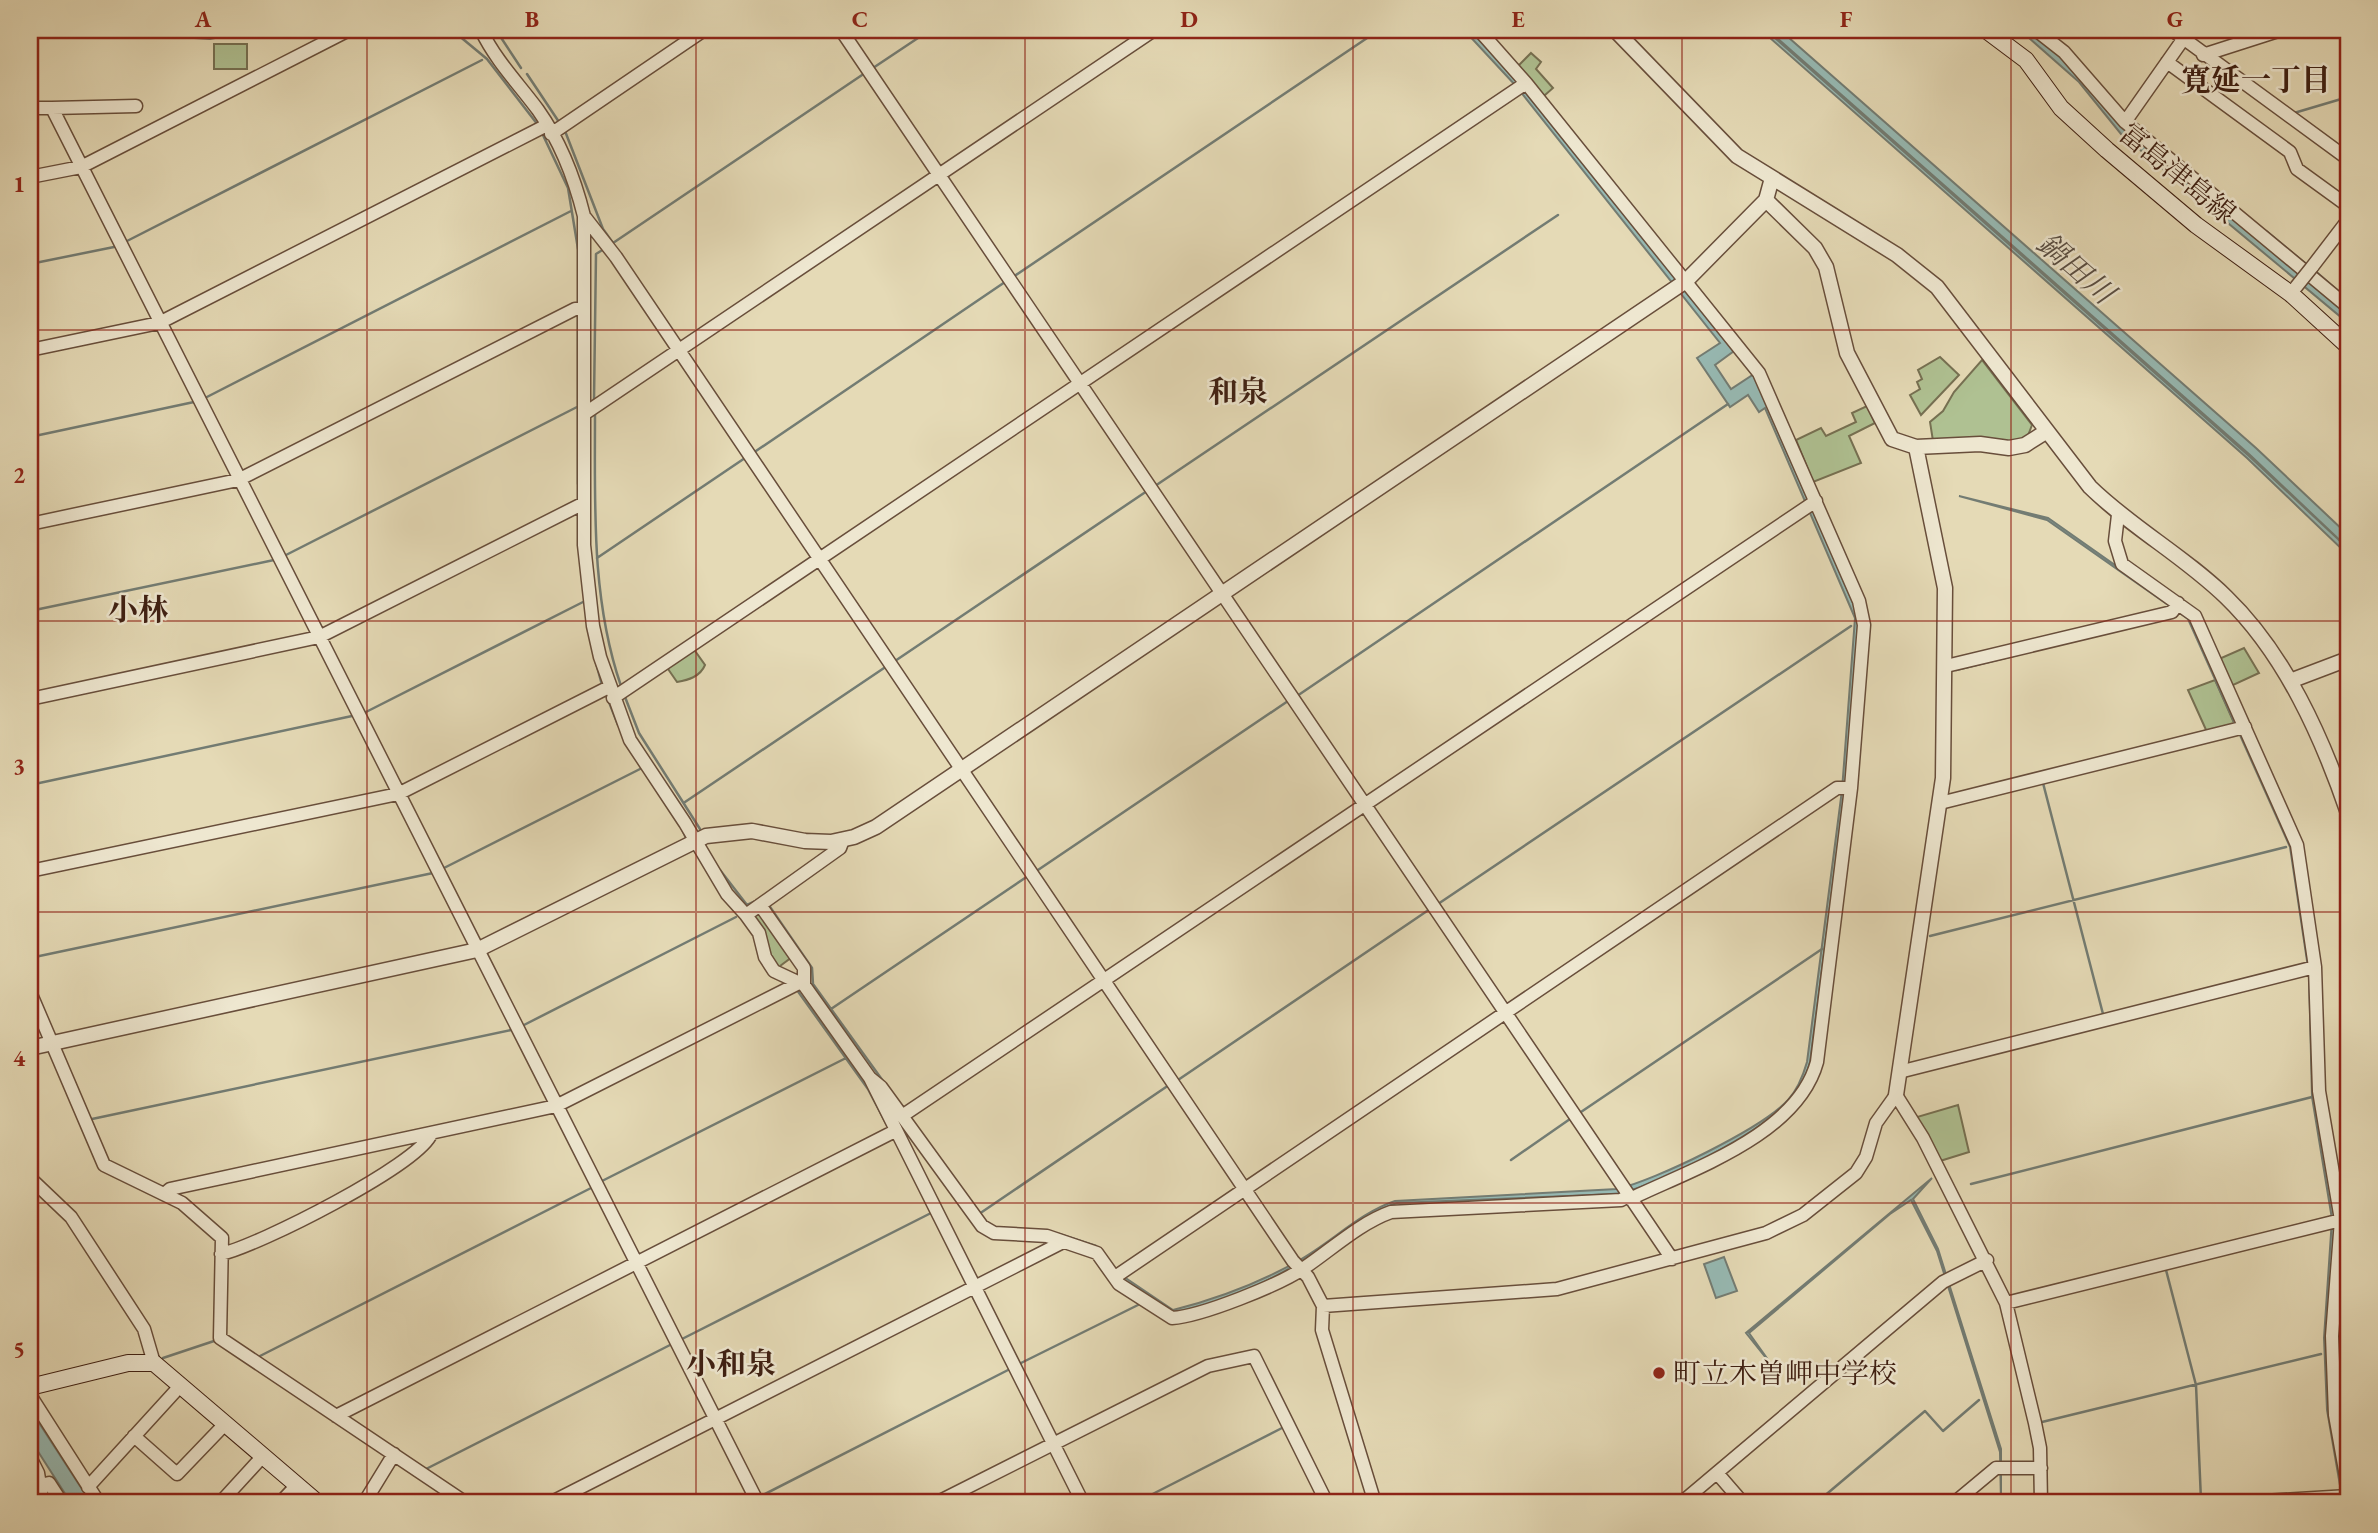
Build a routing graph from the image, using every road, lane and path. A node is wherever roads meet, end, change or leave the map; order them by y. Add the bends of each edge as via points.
1 (349, 30) edge
2 (481, 30) edge
3 (705, 30) edge
4 (841, 30) edge
5 (1154, 30) edge
6 (1479, 30) edge
7 (1615, 30) edge
8 (1986, 30) edge
9 (2036, 30) edge
10 (2172, 30) edge
11 (2281, 30) edge
12 (2184, 38) junction
13 (2203, 55) junction
14 (2167, 62) junction
15 (1522, 86) junction
16 (136, 106) dead end
17 (30, 108) edge
18 (52, 108) junction
19 (2125, 122) junction
20 (549, 129) junction
21 (2348, 159) edge
22 (81, 167) junction
23 (939, 174) junction
24 (30, 177) edge
25 (1772, 178) junction
26 (1766, 200) junction
27 (2348, 206) edge
28 (584, 216) junction
29 (2348, 220) edge
30 (1681, 284) junction
31 (2294, 291) junction
32 (2348, 307) edge
33 (584, 309) junction
34 (159, 323) junction
35 (2348, 346) edge
36 (30, 350) edge
37 (678, 351) junction
38 (1080, 383) junction
39 (584, 414) junction
40 (2047, 431) junction
41 (1916, 447) junction
42 (239, 480) junction
43 (584, 503) junction
44 (1811, 503) junction
45 (2118, 515) junction
46 (30, 524) edge
47 (819, 560) junction
48 (1223, 593) junction
49 (2175, 607) junction
50 (318, 637) junction
51 (2348, 659) edge
52 (1947, 666) junction
53 (2290, 681) junction
54 (611, 692) junction
55 (30, 699) edge
56 (2241, 728) junction
57 (961, 769) junction
58 (1845, 788) junction
59 (398, 794) junction
60 (1940, 803) junction
61 (1363, 804) junction
62 (2348, 813) edge
63 (843, 840) junction
64 (694, 841) junction
65 (30, 871) edge
66 (760, 905) junction
67 (746, 915) junction
68 (477, 950) junction
69 (2311, 968) junction
70 (1103, 979) junction
71 (797, 985) junction
72 (30, 992) edge
73 (1504, 1013) junction
74 (54, 1040) junction
75 (30, 1048) edge
76 (1899, 1072) junction
77 (870, 1078) junction
78 (1896, 1095) junction
79 (556, 1106) junction
80 (902, 1116) junction
81 (895, 1131) junction
82 (431, 1134) junction
83 (30, 1178) edge
84 (1244, 1189) junction
85 (164, 1194) junction
86 (1627, 1194) junction
87 (2336, 1221) junction
88 (1063, 1242) junction
89 (221, 1254) junction
90 (1672, 1259) junction
91 (1987, 1260) junction
92 (639, 1261) junction
93 (1297, 1266) junction
94 (1115, 1277) junction
95 (974, 1288) junction
96 (2006, 1303) junction
97 (1323, 1307) junction
98 (154, 1363) junction
99 (181, 1385) junction
100 (30, 1387) edge
101 (30, 1395) edge
102 (339, 1414) junction
103 (718, 1417) junction
104 (225, 1424) junction
105 (134, 1436) junction
106 (1053, 1445) junction
107 (394, 1454) junction
108 (263, 1456) junction
109 (30, 1457) edge
110 (2041, 1468) junction
111 (1717, 1473) junction
112 (40, 1485) junction
113 (297, 1485) junction
114 (88, 1487) junction
115 (2345, 1494) edge
116 (43, 1503) edge
117 (62, 1503) edge
118 (99, 1503) edge
119 (220, 1503) edge
120 (280, 1503) edge
121 (318, 1503) edge
122 (364, 1503) edge
123 (466, 1503) edge
124 (550, 1503) edge
125 (758, 1503) edge
126 (936, 1503) edge
127 (1083, 1503) edge
128 (1327, 1503) edge
129 (1374, 1503) edge
130 (1681, 1503) edge
131 (1743, 1503) edge
132 (1954, 1503) edge
133 (2041, 1503) edge
134 (2232, 1503) edge

1 - 22 street
2 - 20 street via 493,55
3 - 20 street
4 - 23 street
5 - 23 street
6 - 15 street
7 - 25 street via 1737,156
8 - 31 main road, 富島津島線 via 2026,60 2061,108 2106,150 2196,225
9 - 19 street via 2064,52
10 - 12 street
11 - 13 street
12 - 13 street
12 - 14 street
13 - 21 street
14 - 19 street
14 - 27 street via 2290,152 2297,169
15 - 30 street
15 - 38 street
16 - 18 street
17 - 18 street
18 - 22 street
19 - 32 street
20 - 28 street via 576,186
20 - 34 street
22 - 24 street
22 - 34 street
23 - 37 street
23 - 38 street
25 - 26 street
25 - 40 street via 1897,255 1937,287
26 - 30 street
26 - 41 street via 1815,247 1826,267 1847,352 1885,431 1898,443
28 - 33 street
28 - 37 street
29 - 31 street, bridge
30 - 44 street via 1767,385
30 - 48 street
31 - 35 main road, 富島津島線
33 - 39 street
33 - 42 street via 575,309
34 - 36 street
34 - 42 street
37 - 39 street
37 - 47 street
38 - 47 street
38 - 48 street
39 - 43 street
40 - 41 street via 2009,448 1980,444
40 - 45 street
41 - 52 street via 1945,588
42 - 46 street
42 - 50 street
43 - 50 street
43 - 54 street via 593,626
44 - 58 street via 1859,601 1864,625
44 - 61 street
45 - 49 street via 2115,541 2122,564
45 - 53 street via 2228,598
47 - 54 street
47 - 57 street
48 - 57 street
48 - 61 street
49 - 52 street
49 - 56 street via 2195,616
50 - 55 street
50 - 59 street
51 - 53 street
52 - 60 street
53 - 62 street
54 - 59 street
54 - 64 street via 630,740
56 - 60 street
56 - 69 street via 2297,845
57 - 63 street via 876,827
57 - 70 street
58 - 73 street
58 - 86 street via 1810,1083 1777,1121 1711,1161
59 - 65 street
59 - 68 street
60 - 76 street
61 - 70 street
61 - 73 street
63 - 64 street via 818,842 740,831
63 - 66 street via 840,848
64 - 67 street
64 - 68 street
66 - 67 street
66 - 71 street via 804,968
67 - 71 street via 759,933 774,971
68 - 74 street
68 - 79 street
69 - 76 street
69 - 87 street via 2319,1091
70 - 80 street
70 - 84 street
71 - 77 street
71 - 79 street
72 - 74 street
73 - 84 street
73 - 86 street
74 - 75 street
74 - 85 street via 104,1165
76 - 78 street
77 - 80 street
77 - 81 street
78 - 90 street via 1876,1123 1861,1167 1816,1206 1766,1233
78 - 91 street
79 - 82 street
79 - 92 street
80 - 88 street via 982,1226 994,1233 1035,1234
81 - 92 street
81 - 95 street
82 - 85 street via 170,1189
82 - 89 street via 417,1152 326,1208
83 - 98 street via 71,1217 144,1329
84 - 93 street
84 - 94 street
85 - 89 street via 182,1203 222,1238
86 - 90 street
86 - 93 street via 1621,1200 1404,1209 1370,1222
87 - 96 street
87 - 115 street via 2332,1336
88 - 94 street via 1097,1253
88 - 95 street
89 - 102 street via 220,1338
90 - 97 street via 1557,1289
91 - 96 street
91 - 111 street via 1946,1280
92 - 102 street
92 - 103 street
93 - 94 street via 1209,1310 1172,1318
93 - 97 street
95 - 103 street
95 - 106 street
96 - 110 street
97 - 129 street via 1322,1330
98 - 99 main road
98 - 100 main road via 128,1363
99 - 104 main road
99 - 105 street
101 - 114 street
102 - 107 street
103 - 124 street
103 - 125 street
104 - 105 street via 177,1474
104 - 108 main road
105 - 114 street
106 - 126 street
106 - 127 street
106 - 128 street via 1208,1366 1254,1356
107 - 122 street
107 - 123 street
108 - 113 main road
108 - 119 street
109 - 112 street
110 - 132 street via 2000,1468
110 - 133 street
111 - 130 street
111 - 131 street
112 - 116 street
112 - 117 street via 49,1483
113 - 120 street
113 - 121 main road
114 - 118 street
115 - 134 street

